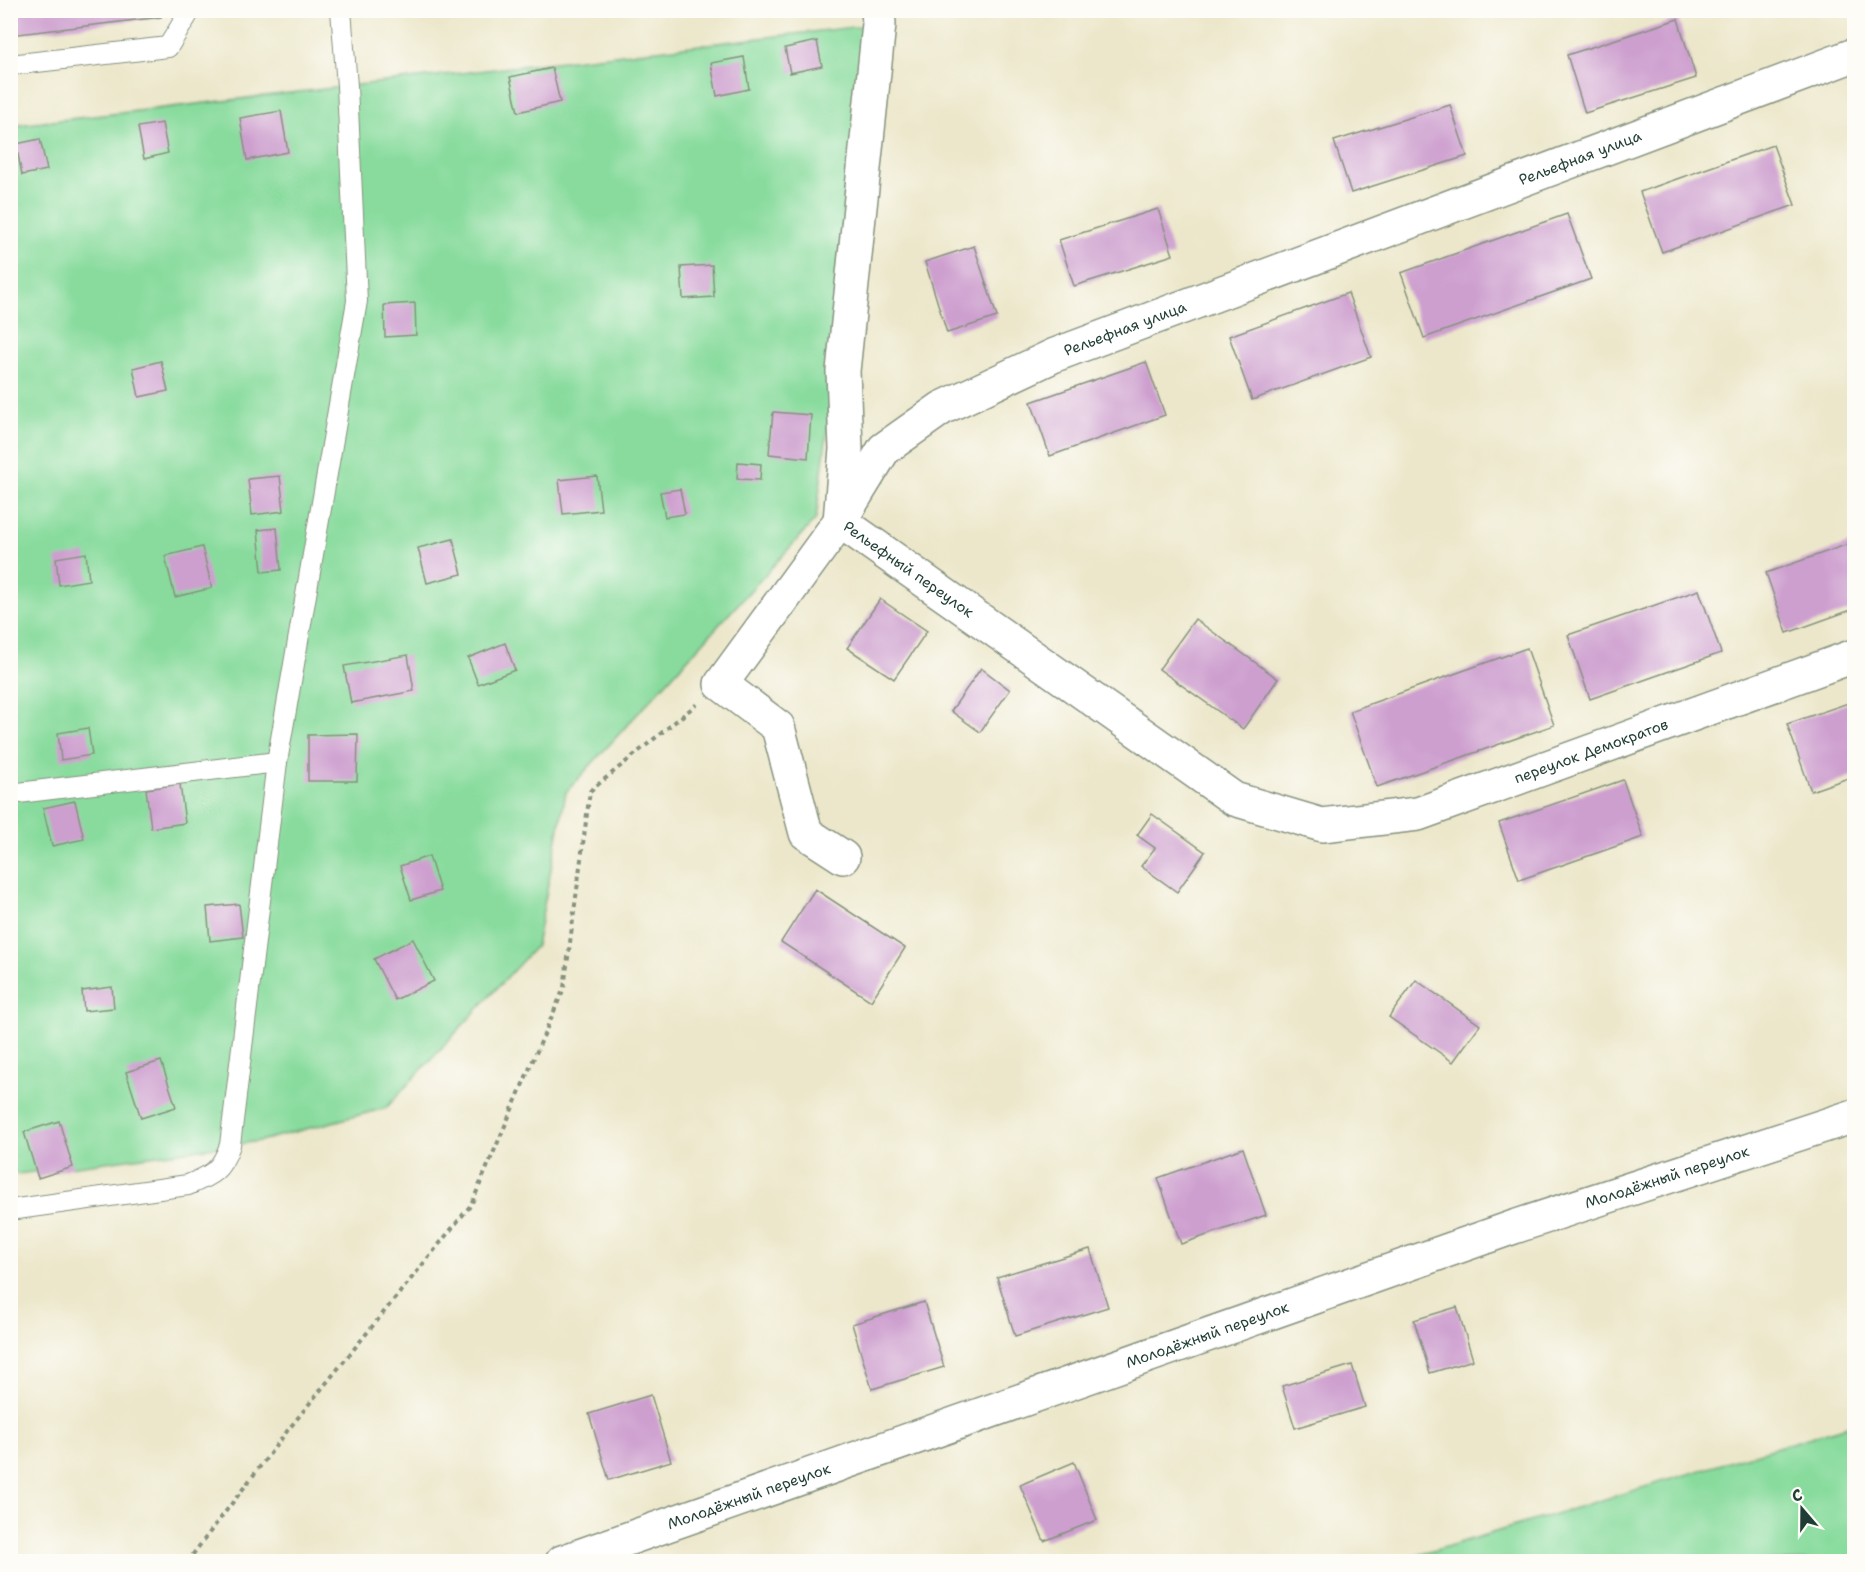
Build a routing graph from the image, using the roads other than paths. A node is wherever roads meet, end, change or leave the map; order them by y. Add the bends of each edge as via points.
1 (187, 10) edge
2 (341, 10) edge
3 (878, 10) edge
4 (1854, 55) edge
5 (10, 65) edge
6 (840, 521) junction
7 (1854, 656) edge
8 (277, 762) junction
9 (10, 794) edge
10 (1322, 825) joint
11 (843, 857) dead end
12 (1854, 1116) edge
13 (10, 1210) edge
14 (562, 1562) edge

1 - 5 lane via 168,47
2 - 8 lane via 357,301
3 - 6 street, Рельефный переулок via 843,371 846,449
4 - 6 street, Рельефная улица via 1055,355 942,408 884,449
6 - 10 street, Рельефный переулок via 1234,799
6 - 11 street, Рельефная улица via 722,684 778,727 806,833
7 - 10 street, переулок Демократов via 1418,814
8 - 9 lane
8 - 13 lane via 230,1145 223,1163 210,1176 188,1185
12 - 14 street, Молодёжный переулок via 1514,1227

